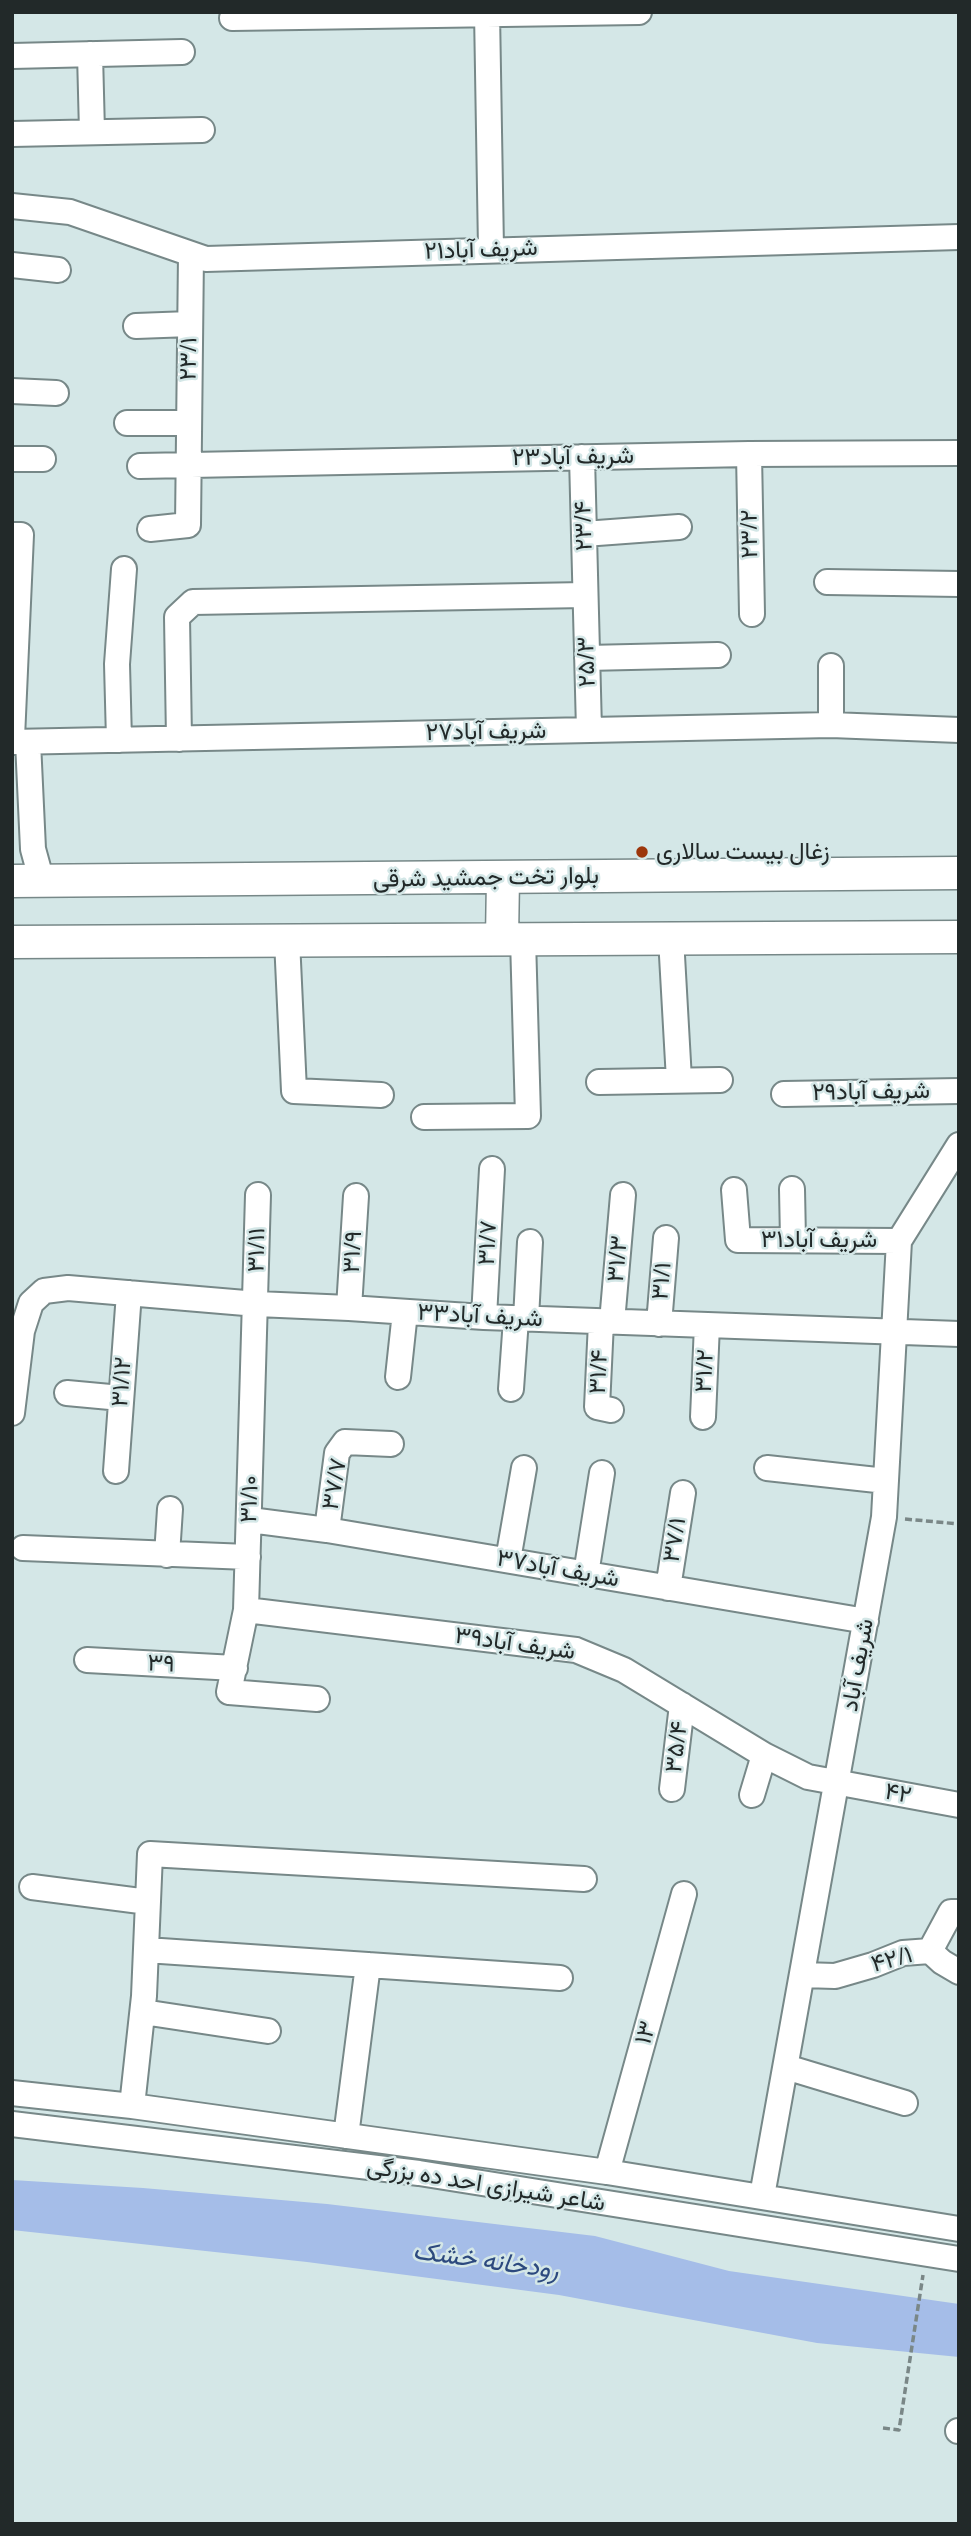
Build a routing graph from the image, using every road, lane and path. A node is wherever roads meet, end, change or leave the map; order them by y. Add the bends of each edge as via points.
1 (639, 12) edge
2 (487, 13) edge
3 (314, 15) edge
4 (232, 18) dead end
5 (182, 52) dead end
6 (90, 54) junction
7 (12, 56) edge
8 (202, 130) dead end
9 (92, 132) junction
10 (12, 134) edge
11 (12, 205) edge
12 (959, 237) edge
13 (491, 249) junction
14 (191, 254) junction
15 (12, 265) edge
16 (58, 270) dead end
17 (190, 324) junction
18 (136, 326) dead end
19 (12, 391) edge
20 (56, 393) dead end
21 (127, 423) dead end
22 (188, 423) junction
23 (959, 453) edge
24 (749, 454) junction
25 (582, 457) junction
26 (12, 459) edge
27 (43, 459) dead end
28 (187, 464) junction
29 (140, 466) dead end
30 (679, 527) dead end
31 (149, 529) dead end
32 (584, 534) junction
33 (12, 535) edge
34 (124, 569) dead end
35 (827, 582) dead end
36 (959, 584) edge
37 (585, 595) junction
38 (15, 602) edge
39 (752, 614) dead end
40 (718, 655) dead end
41 (587, 658) junction
42 (831, 666) dead end
43 (13, 693) edge
44 (831, 725) junction
45 (589, 730) junction
46 (959, 730) edge
47 (179, 739) junction
48 (119, 740) junction
49 (17, 741) edge
50 (959, 873) edge
51 (503, 877) junction
52 (27, 881) edge
53 (959, 937) edge
54 (671, 938) junction
55 (513, 939) junction
56 (286, 940) junction
57 (12, 942) edge
58 (679, 1080) junction
59 (720, 1080) dead end
60 (599, 1082) dead end
61 (959, 1091) edge
62 (784, 1094) dead end
63 (381, 1095) dead end
64 (424, 1117) dead end
65 (959, 1145) edge
66 (492, 1169) dead end
67 (792, 1189) dead end
68 (734, 1191) dead end
69 (258, 1195) dead end
70 (623, 1195) dead end
71 (356, 1196) dead end
72 (666, 1238) dead end
73 (793, 1240) junction
74 (899, 1241) junction
75 (530, 1242) dead end
76 (129, 1293) junction
77 (257, 1304) junction
78 (349, 1308) junction
79 (405, 1312) junction
80 (484, 1317) junction
81 (521, 1319) junction
82 (607, 1322) junction
83 (659, 1324) junction
84 (707, 1325) junction
85 (894, 1332) junction
86 (959, 1334) edge
87 (398, 1377) dead end
88 (511, 1389) dead end
89 (67, 1393) dead end
90 (121, 1398) junction
91 (611, 1410) dead end
92 (12, 1413) edge
93 (702, 1417) dead end
94 (391, 1444) dead end
95 (524, 1468) dead end
96 (767, 1468) dead end
97 (116, 1471) dead end
98 (602, 1473) dead end
99 (886, 1481) junction
100 (683, 1493) dead end
101 (170, 1509) dead end
102 (884, 1517) junction
103 (250, 1520) junction
104 (959, 1524) edge
105 (327, 1530) junction
106 (23, 1548) dead end
107 (167, 1555) junction
108 (248, 1557) junction
109 (508, 1560) junction
110 (586, 1574) junction
111 (668, 1588) junction
112 (246, 1610) junction
113 (866, 1621) junction
114 (87, 1661) dead end
115 (232, 1680) junction
116 (317, 1699) dead end
117 (682, 1705) junction
118 (764, 1755) junction
119 (837, 1782) junction
120 (672, 1789) dead end
121 (752, 1795) dead end
122 (959, 1805) edge
123 (584, 1879) dead end
124 (32, 1887) dead end
125 (684, 1894) dead end
126 (148, 1902) junction
127 (959, 1912) edge
128 (146, 1950) junction
129 (930, 1951) junction
130 (368, 1965) junction
131 (959, 1972) edge
132 (802, 1975) junction
133 (560, 1978) dead end
134 (143, 2011) junction
135 (268, 2031) dead end
136 (786, 2067) junction
137 (12, 2093) edge
138 (905, 2104) dead end
139 (132, 2106) junction
140 (12, 2124) edge
141 (345, 2136) junction
142 (607, 2172) junction
143 (762, 2196) junction
144 (959, 2229) edge
145 (959, 2259) edge
146 (923, 2273) dead end
147 (883, 2428) dead end

1 - 2 street
2 - 3 street
2 - 13 street
3 - 4 street
5 - 6 street
6 - 7 street
6 - 9 street
8 - 9 street
9 - 10 street
11 - 14 street, شریف آباد۲۱ via 70,212
12 - 13 street, شریف آباد۲۱
13 - 14 street, شریف آباد۲۱ via 206,259
14 - 17 street, ۲۳/۱
15 - 16 street
17 - 18 street
17 - 22 street, ۲۳/۱
19 - 20 street
21 - 22 street
22 - 28 street, ۲۳/۱
23 - 24 street, شریف آباد۲۳
24 - 25 street, شریف آباد۲۳
24 - 39 street, ۲۳/۲
25 - 28 street, شریف آباد۲۳
25 - 32 street, ۲۳/۴
26 - 27 street
28 - 29 street, شریف آباد۲۳
28 - 31 street, ۲۳/۱ via 188,525
30 - 32 street
32 - 37 street, ۲۳/۴
33 - 38 street via 21,535
34 - 48 street via 117,664
35 - 36 street
37 - 41 street, ۲۵/۳
37 - 47 street via 193,602 177,617
38 - 43 street
40 - 41 street
41 - 45 street, ۲۵/۳
42 - 44 street
43 - 49 street
44 - 45 street, شریف آباد۲۷
44 - 46 street, شریف آباد۲۷
45 - 47 street, شریف آباد۲۷
47 - 48 street, شریف آباد۲۷
48 - 49 street, شریف آباد۲۷
49 - 52 street via 33,849
50 - 51 main road, بلوار تخت جمشید شرقی
51 - 52 main road, بلوار تخت جمشید شرقی
51 - 55 main road
53 - 54 main road
54 - 55 main road
54 - 58 street
55 - 56 main road
55 - 64 street via 528,1116
56 - 57 main road
56 - 63 street via 294,1091
58 - 59 street
58 - 60 street
61 - 62 street, شریف آباد۲۹
65 - 74 street, شریف آباد
66 - 80 street, ۳۱/۷
67 - 73 street
68 - 73 street, شریف آباد۳۱ via 738,1240
69 - 77 street, ۳۱/۱۱
70 - 82 street, ۳۱/۳
71 - 78 street, ۳۱/۹
72 - 83 street, ۳۱/۱
73 - 74 street, شریف آباد۳۱
74 - 85 street, شریف آباد
75 - 81 street
76 - 77 street, شریف آباد۳۳
76 - 90 street, ۳۱/۱۲
76 - 92 street, شریف آباد۳۳ via 44,1290 31,1303 22,1331
77 - 78 street, شریف آباد۳۳
77 - 103 street, ۳۱/۱۰
78 - 79 street, شریف آباد۳۳
79 - 80 street, شریف آباد۳۳
79 - 87 street
80 - 81 street, شریف آباد۳۳
81 - 82 street, شریف آباد۳۳
81 - 88 street
82 - 83 street, شریف آباد۳۳
82 - 91 street, ۳۱/۴ via 597,1407
83 - 84 street, شریف آباد۳۳
84 - 85 street, شریف آباد۳۳
84 - 93 street, ۳۱/۲
85 - 86 street, شریف آباد۳۳
85 - 99 street, شریف آباد
89 - 90 street
90 - 97 street, ۳۱/۱۲
94 - 105 street, ۳۷/۷ via 345,1442 337,1453
95 - 109 street
96 - 99 street
98 - 110 street
99 - 102 street, شریف آباد
100 - 111 street, ۳۷/۱
101 - 107 street
102 - 104 path
102 - 113 street, شریف آباد
103 - 105 street, شریف آباد۳۷
103 - 108 street, ۳۱/۱۰
105 - 109 street, شریف آباد۳۷
106 - 107 street
107 - 108 street
108 - 112 street, ۳۱/۱۰
109 - 110 street, شریف آباد۳۷
110 - 111 street, شریف آباد۳۷
111 - 113 street, شریف آباد۳۷
112 - 115 street, ۳۱/۱۰
112 - 117 street, شریف آباد۳۹ via 576,1650 624,1670
113 - 119 street, شریف آباد
114 - 115 street, ۳۹
115 - 116 street, ۳۹
117 - 118 street, شریف آباد۳۹
117 - 120 street, ۳۵/۴
118 - 119 street, شریف آباد۳۹ via 808,1776
118 - 121 street
119 - 122 street, ۴۲
119 - 132 street, شریف آباد
123 - 126 street via 150,1854
124 - 126 street
125 - 142 street, ۱۳
126 - 128 street
127 - 129 street, ۴۲/۱ via 951,1912
128 - 130 street
128 - 134 street
129 - 131 street
129 - 132 street, ۴۲/۱ via 903,1953 835,1976
130 - 133 street
130 - 141 street
132 - 136 street, شریف آباد
134 - 135 street
134 - 139 street
136 - 138 street
136 - 143 street, شریف آباد
137 - 139 street
139 - 141 street
140 - 145 street, شاعر شیرازی احد ده بزرگی via 419,2173
141 - 142 street
142 - 143 street
143 - 144 street
146 - 147 path via 899,2430

